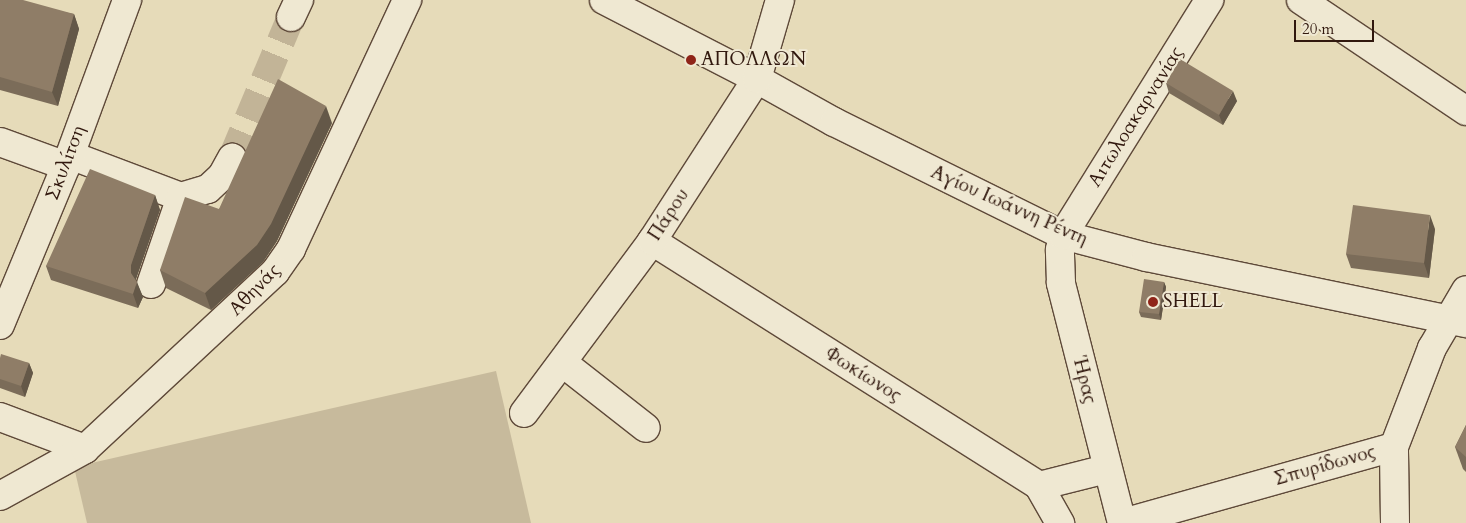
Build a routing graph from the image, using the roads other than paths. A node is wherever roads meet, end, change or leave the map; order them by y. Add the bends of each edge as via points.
1 (127, 0) edge
2 (407, 0) edge
3 (604, 0) edge
4 (780, 0) edge
5 (1209, 0) edge
6 (1301, 0) edge
7 (757, 79) junction
8 (1466, 111) edge
9 (0, 142) edge
10 (232, 158) tunnel mouth
11 (68, 161) junction
12 (182, 197) junction
13 (1063, 235) junction
14 (652, 241) junction
15 (151, 284) dead end
16 (1466, 290) edge
17 (1456, 321) edge
18 (0, 324) edge
19 (563, 363) junction
20 (524, 413) dead end
21 (0, 417) edge
22 (646, 428) dead end
23 (1394, 447) junction
24 (85, 448) junction
25 (1106, 469) junction
26 (1039, 486) junction
27 (0, 496) edge
28 (1060, 523) edge
29 (1123, 523) edge
30 (1395, 523) edge

1 - 11 street, Σκυλίτση
2 - 24 street, Αθηνάς via 291,249 255,293
3 - 7 street, Αγίου Ιωάννη Ρέντη
4 - 7 street, Πάρου
5 - 13 street, Αιτωλοακαρνανίας
6 - 8 street
7 - 13 street, Αγίου Ιωάννη Ρέντη via 834,122
7 - 14 street, Πάρου
9 - 11 street
10 - 12 street via 222,176 208,189
11 - 12 street
11 - 18 street, Σκυλίτση
12 - 15 street
13 - 17 street, Αγίου Ιωάννη Ρέντη via 1146,257
13 - 25 street, Ήρας via 1059,258 1061,283
14 - 19 street, Πάρου
14 - 26 street, Φωκίωνος
16 - 17 street, Σπυρίδωνος
17 - 23 street, Σπυρίδωνος via 1432,348
19 - 20 street, Πάρου
19 - 22 street
21 - 24 street
23 - 29 street, Σπυρίδωνος
23 - 30 street
24 - 27 street, Αθηνάς
25 - 26 street
25 - 29 street, Ήρας
26 - 28 street, Φωκίωνος

